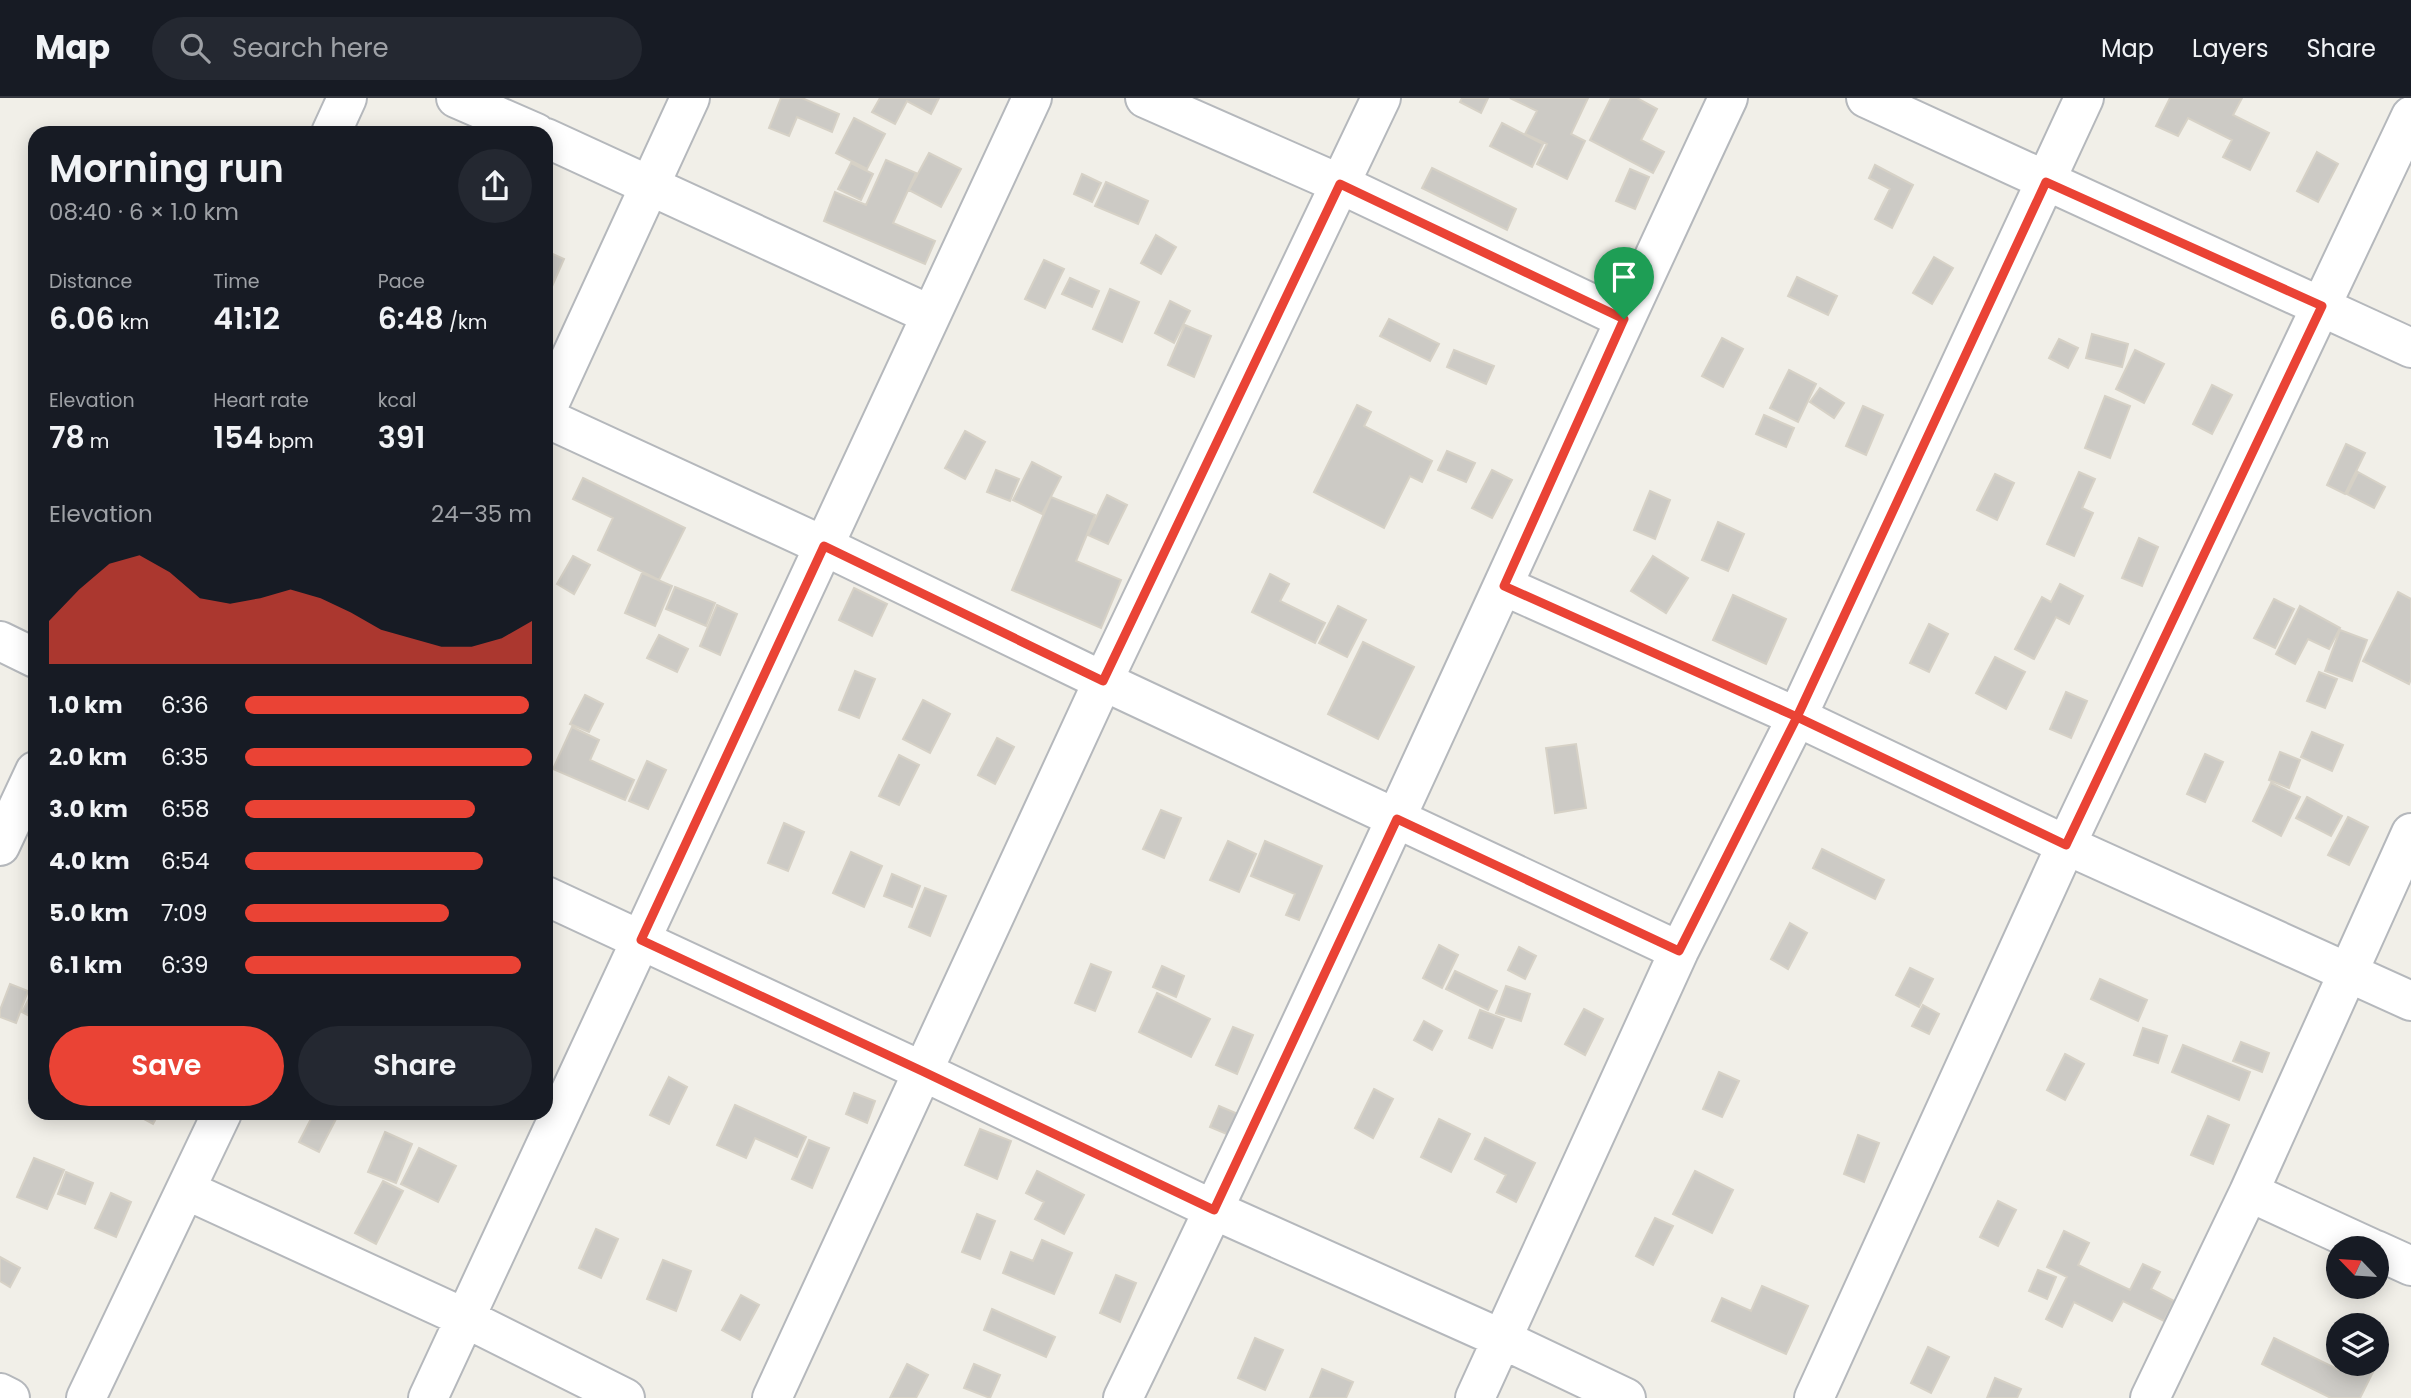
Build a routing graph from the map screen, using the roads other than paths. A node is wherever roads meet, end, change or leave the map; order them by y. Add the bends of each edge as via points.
1 (347, 98) edge
2 (456, 98) edge
3 (690, 98) edge
4 (1032, 98) edge
5 (1145, 98) edge
6 (1381, 98) edge
7 (1728, 98) edge
8 (1866, 98) edge
9 (2084, 98) edge
10 (2411, 116) edge
11 (334, 126) edge
12 (520, 126) edge
13 (553, 141) edge
14 (2046, 182) junction
15 (1340, 184) junction
16 (648, 187) junction
17 (2322, 306) junction
18 (931, 315) junction
19 (1624, 319) junction
20 (2411, 348) edge
21 (553, 396) edge
22 (553, 421) edge
23 (824, 546) junction
24 (1504, 586) junction
25 (0, 641) edge
26 (28, 655) edge
27 (1103, 681) junction
28 (1797, 717) junction
29 (28, 786) edge
30 (1397, 819) junction
31 (2411, 833) edge
32 (2066, 845) junction
33 (0, 846) edge
34 (553, 899) edge
35 (641, 940) junction
36 (1679, 951) junction
37 (2348, 973) junction
38 (2411, 1001) edge
39 (922, 1071) junction
40 (219, 1120) edge
41 (186, 1190) junction
42 (2249, 1192) junction
43 (1214, 1210) junction
44 (2345, 1236) edge
45 (2389, 1256) edge
46 (2411, 1266) edge
47 (465, 1318) junction
48 (1502, 1339) junction
49 (0, 1394) edge
50 (10, 1398) edge
51 (86, 1398) edge
52 (428, 1398) edge
53 (625, 1398) edge
54 (772, 1398) edge
55 (1123, 1398) edge
56 (1475, 1398) edge
57 (1626, 1398) edge
58 (1814, 1398) edge
59 (2150, 1398) edge

1 - 11 street
2 - 12 street
3 - 16 street
4 - 18 street
5 - 15 street
6 - 15 street
7 - 19 street
8 - 14 street
9 - 14 street
10 - 17 street
13 - 16 street
14 - 17 street
14 - 28 street
15 - 19 street
15 - 27 street
16 - 18 street
16 - 21 street
17 - 20 street
17 - 32 street
18 - 23 street
19 - 24 street
22 - 23 street
23 - 27 street
23 - 35 street
24 - 28 street
24 - 30 street
25 - 26 street
27 - 30 street
27 - 39 street
28 - 32 street
28 - 36 street
29 - 33 street
30 - 36 street
30 - 43 street
31 - 37 street
32 - 37 street
32 - 58 street
34 - 35 street
35 - 39 street
35 - 47 street
36 - 48 street
37 - 38 street
37 - 42 street
39 - 43 street
39 - 54 street
40 - 41 street
41 - 47 street
41 - 51 street
42 - 44 street
42 - 59 street
43 - 48 street
43 - 55 street
45 - 46 street
47 - 52 street
47 - 53 street
48 - 56 street
48 - 57 street
49 - 50 street

